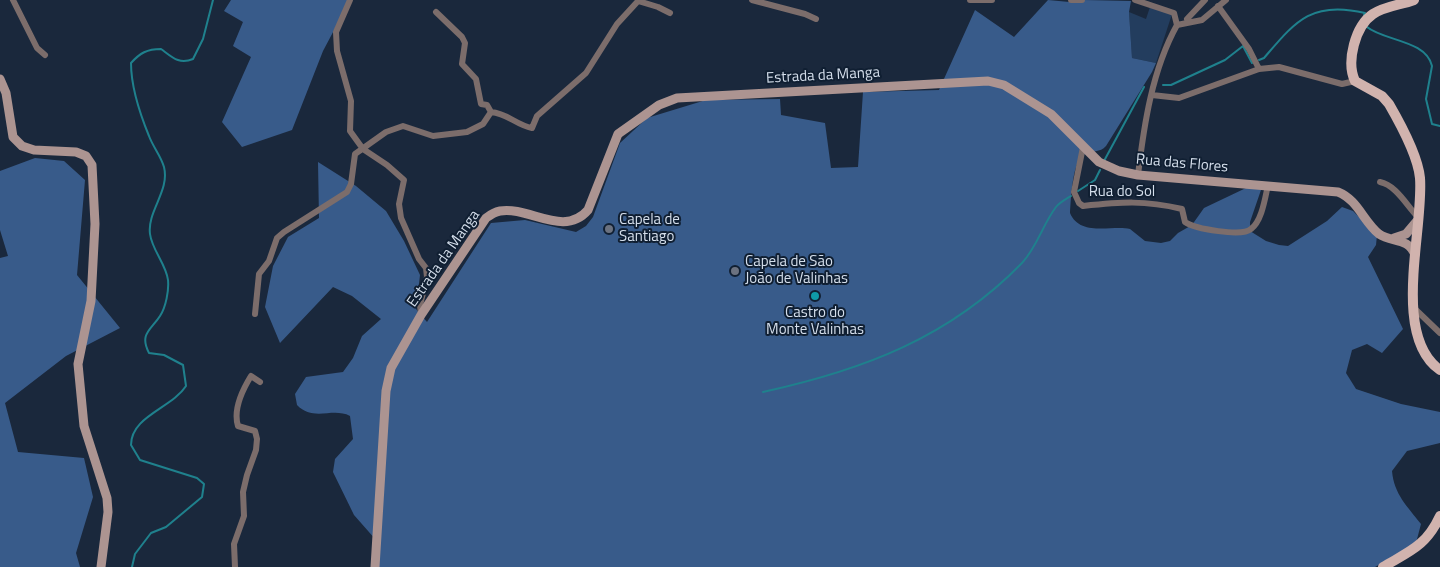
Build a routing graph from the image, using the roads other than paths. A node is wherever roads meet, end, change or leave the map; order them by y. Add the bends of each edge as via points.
1 (13, 0) edge
2 (350, 0) edge
3 (752, 0) edge
4 (970, 0) edge
5 (992, 0) edge
6 (1071, 0) edge
7 (1082, 0) edge
8 (1135, 0) edge
9 (1205, 0) edge
10 (1226, 0) edge
11 (1414, 0) edge
12 (638, 1) edge
13 (1218, 6) junction
14 (436, 12) dead end
15 (670, 13) dead end
16 (816, 19) dead end
17 (1187, 19) dead end
18 (1177, 25) junction
19 (45, 55) dead end
20 (1259, 69) junction
21 (0, 79) edge
22 (1354, 81) junction
23 (919, 84) joint
24 (1152, 95) junction
25 (491, 112) junction
26 (1083, 147) junction
27 (363, 149) junction
28 (1138, 175) junction
29 (1380, 182) dead end
30 (1268, 185) junction
31 (1418, 219) junction
32 (1409, 239) junction
33 (1414, 308) junction
34 (255, 314) dead end
35 (421, 315) junction
36 (1440, 333) edge
37 (1440, 370) edge
38 (260, 382) dead end
39 (1440, 516) edge
40 (101, 567) edge
41 (235, 567) edge
42 (374, 567) edge
43 (1383, 567) edge

1 - 19 street
2 - 27 street via 336,32 337,51 351,101 350,131
3 - 16 street
4 - 5 street
6 - 7 street
8 - 18 street via 1174,13
9 - 17 street
10 - 13 street
11 - 22 main road via 1372,14 1366,21 1352,51 1350,62
12 - 15 street
12 - 25 street via 616,24 586,73 537,116 532,128 502,113
13 - 18 street via 1202,20
13 - 20 street via 1249,49
14 - 25 street via 462,37 465,44 462,64 476,79 481,104 488,105
18 - 24 street via 1166,45
20 - 22 street via 1279,67 1342,84
20 - 24 street via 1179,98
21 - 40 street via 6,93 13,137 22,146 34,150 76,152 86,156 92,165 95,224 91,301 78,364 84,426 107,498
22 - 31 main road via 1382,96 1396,115 1420,178
23 - 26 street, Rua das Flores via 988,80 1004,85 1050,114
23 - 35 street, Estrada da Manga via 677,98 658,105 618,134 583,217 562,223 511,210 498,211 486,218
24 - 28 street
25 - 27 street via 483,124 467,132 433,136 403,126 386,132
26 - 28 street, Rua das Flores via 1099,162
26 - 30 street, Rua do Sol via 1074,192 1083,206 1125,201 1159,204 1182,209 1185,222 1190,225 1245,233 1253,228
27 - 34 street via 355,154 352,184 347,192 277,238 269,261 259,274
27 - 35 street via 404,180 399,204 401,218 426,268
28 - 30 street, Rua das Flores
29 - 31 street via 1395,191
30 - 32 street, Rua das Flores via 1338,192 1351,199 1380,234
31 - 32 main road
32 - 33 main road via 1415,255
33 - 36 street
33 - 37 main road via 1424,352 1429,362
35 - 42 street, Estrada da Manga via 390,368
38 - 41 street via 251,376 241,393 237,415 238,426 255,431 258,439 245,483 244,516 234,544
39 - 43 main road via 1418,547

